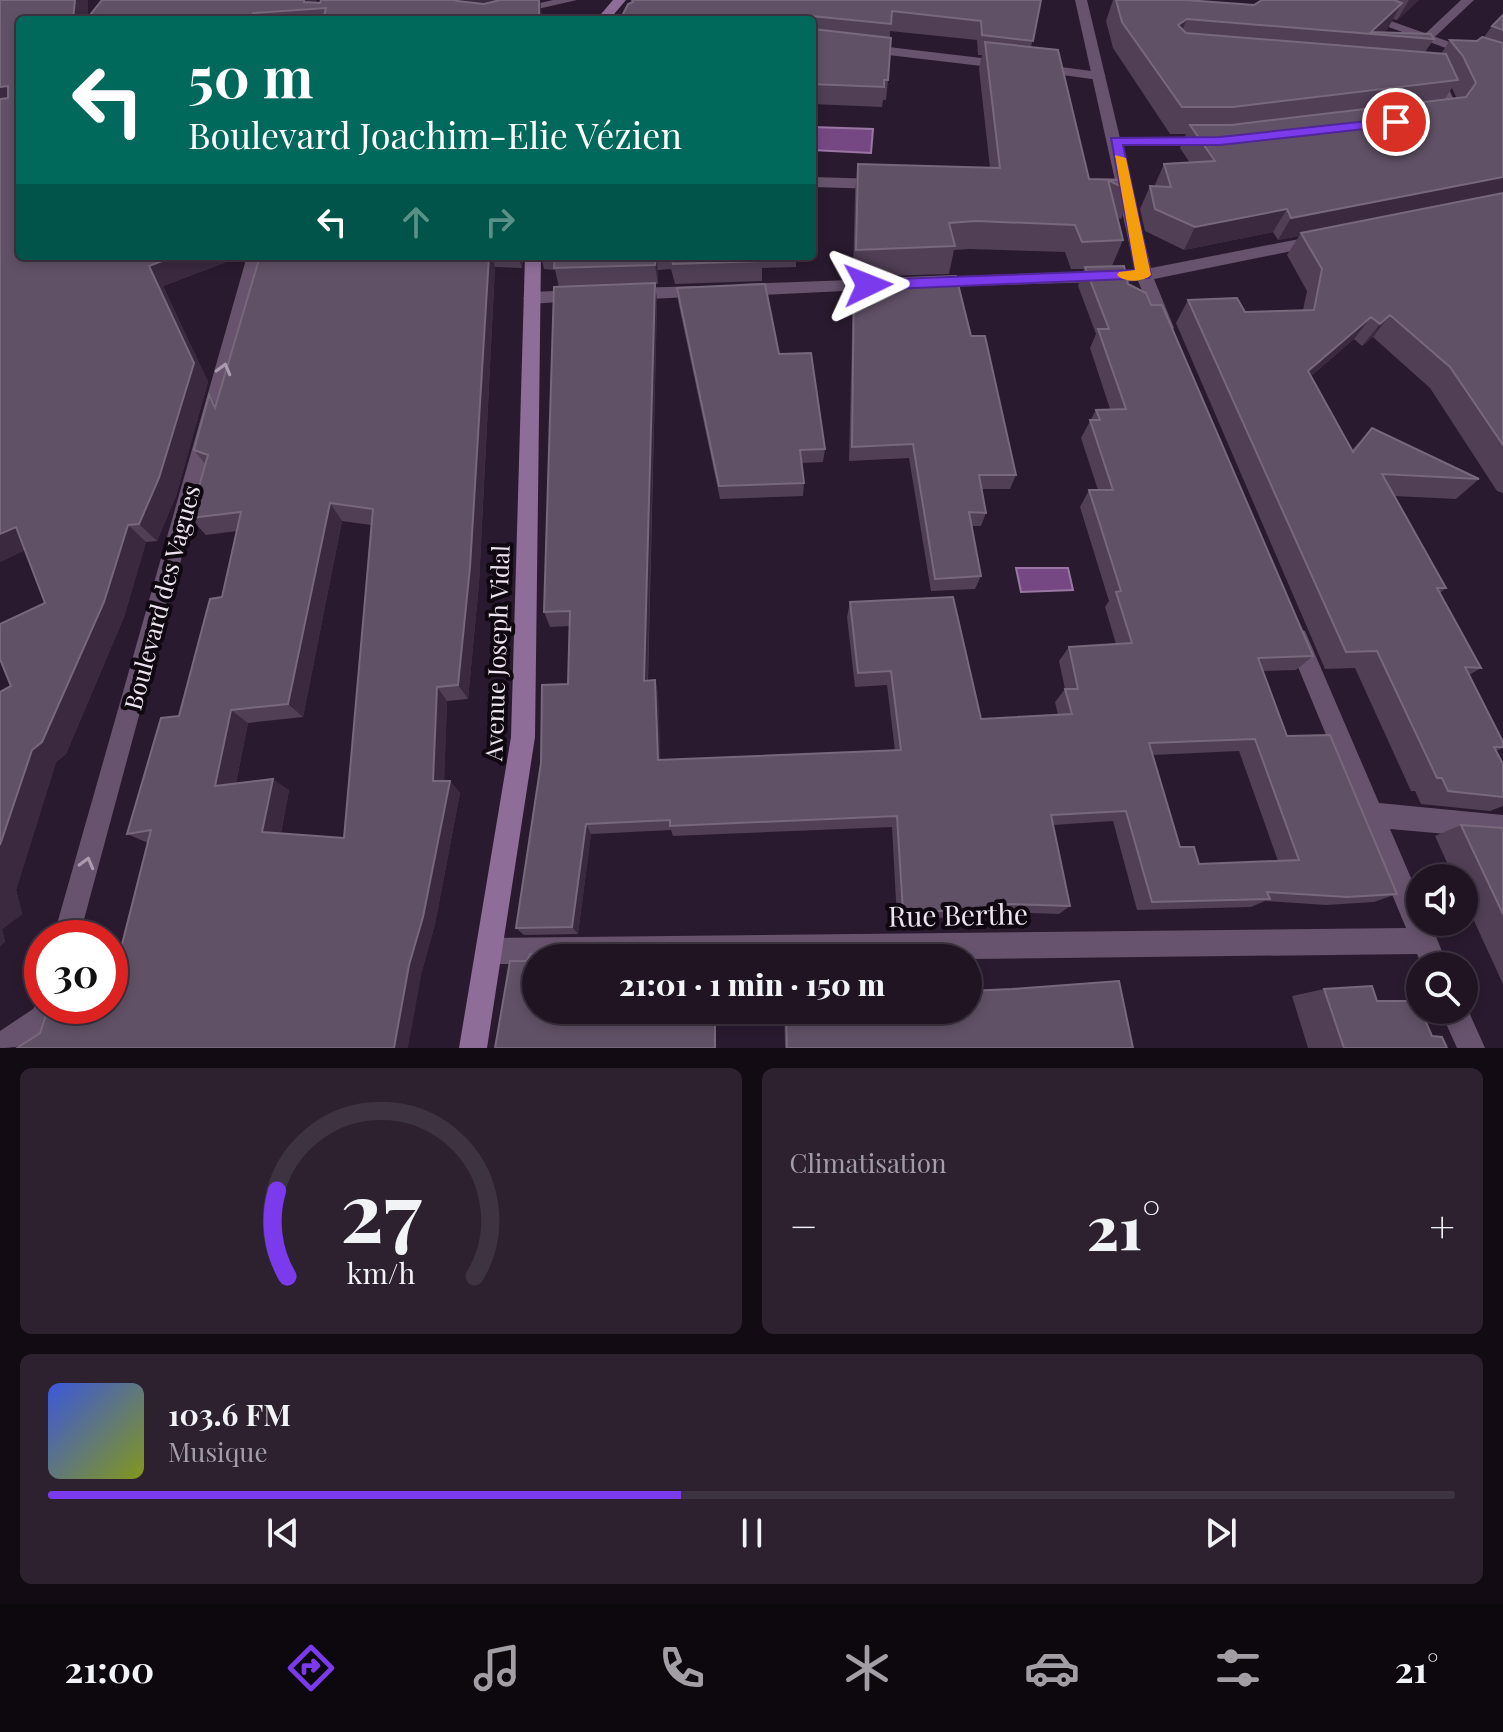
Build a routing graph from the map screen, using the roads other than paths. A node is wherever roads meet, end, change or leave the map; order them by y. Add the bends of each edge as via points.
1 (620, 0) edge
2 (1081, 0) edge
3 (1321, 0) edge
4 (1468, 0) edge
5 (565, 1) edge
6 (491, 16) edge
7 (606, 16) edge
8 (1429, 39) junction
9 (816, 42) edge
10 (1503, 65) edge
11 (1099, 76) junction
12 (1420, 118) edge
13 (1116, 141) junction
14 (1220, 141) edge
15 (816, 182) edge
16 (891, 185) edge
17 (1331, 238) edge
18 (254, 260) edge
19 (533, 260) edge
20 (1144, 275) junction
21 (531, 298) junction
22 (1175, 348) edge
23 (1292, 625) edge
24 (1372, 815) junction
25 (1503, 827) edge
26 (71, 920) edge
27 (491, 951) junction
28 (1429, 952) edge
29 (1406, 954) edge
30 (35, 1024) edge
31 (1460, 1024) edge
32 (0, 1047) edge
33 (473, 1048) edge
34 (1471, 1048) edge

1 - 7 street
2 - 11 street
3 - 8 street
4 - 8 street
5 - 6 street
8 - 10 street
8 - 12 street via 1415,49 1450,107 1445,114
9 - 11 street
11 - 13 street
13 - 14 street
13 - 20 street
15 - 16 street
17 - 20 street
26 -> 18 street, Boulevard des Vagues
19 - 21 street, Avenue Joseph Vidal
20 - 21 street
20 - 22 street
21 - 27 street, Avenue Joseph Vidal via 523,737
23 - 24 street
24 - 25 street
24 - 28 street
27 - 29 street, Rue Berthe
27 - 33 street, Avenue Joseph Vidal
30 - 32 street
31 - 34 street

